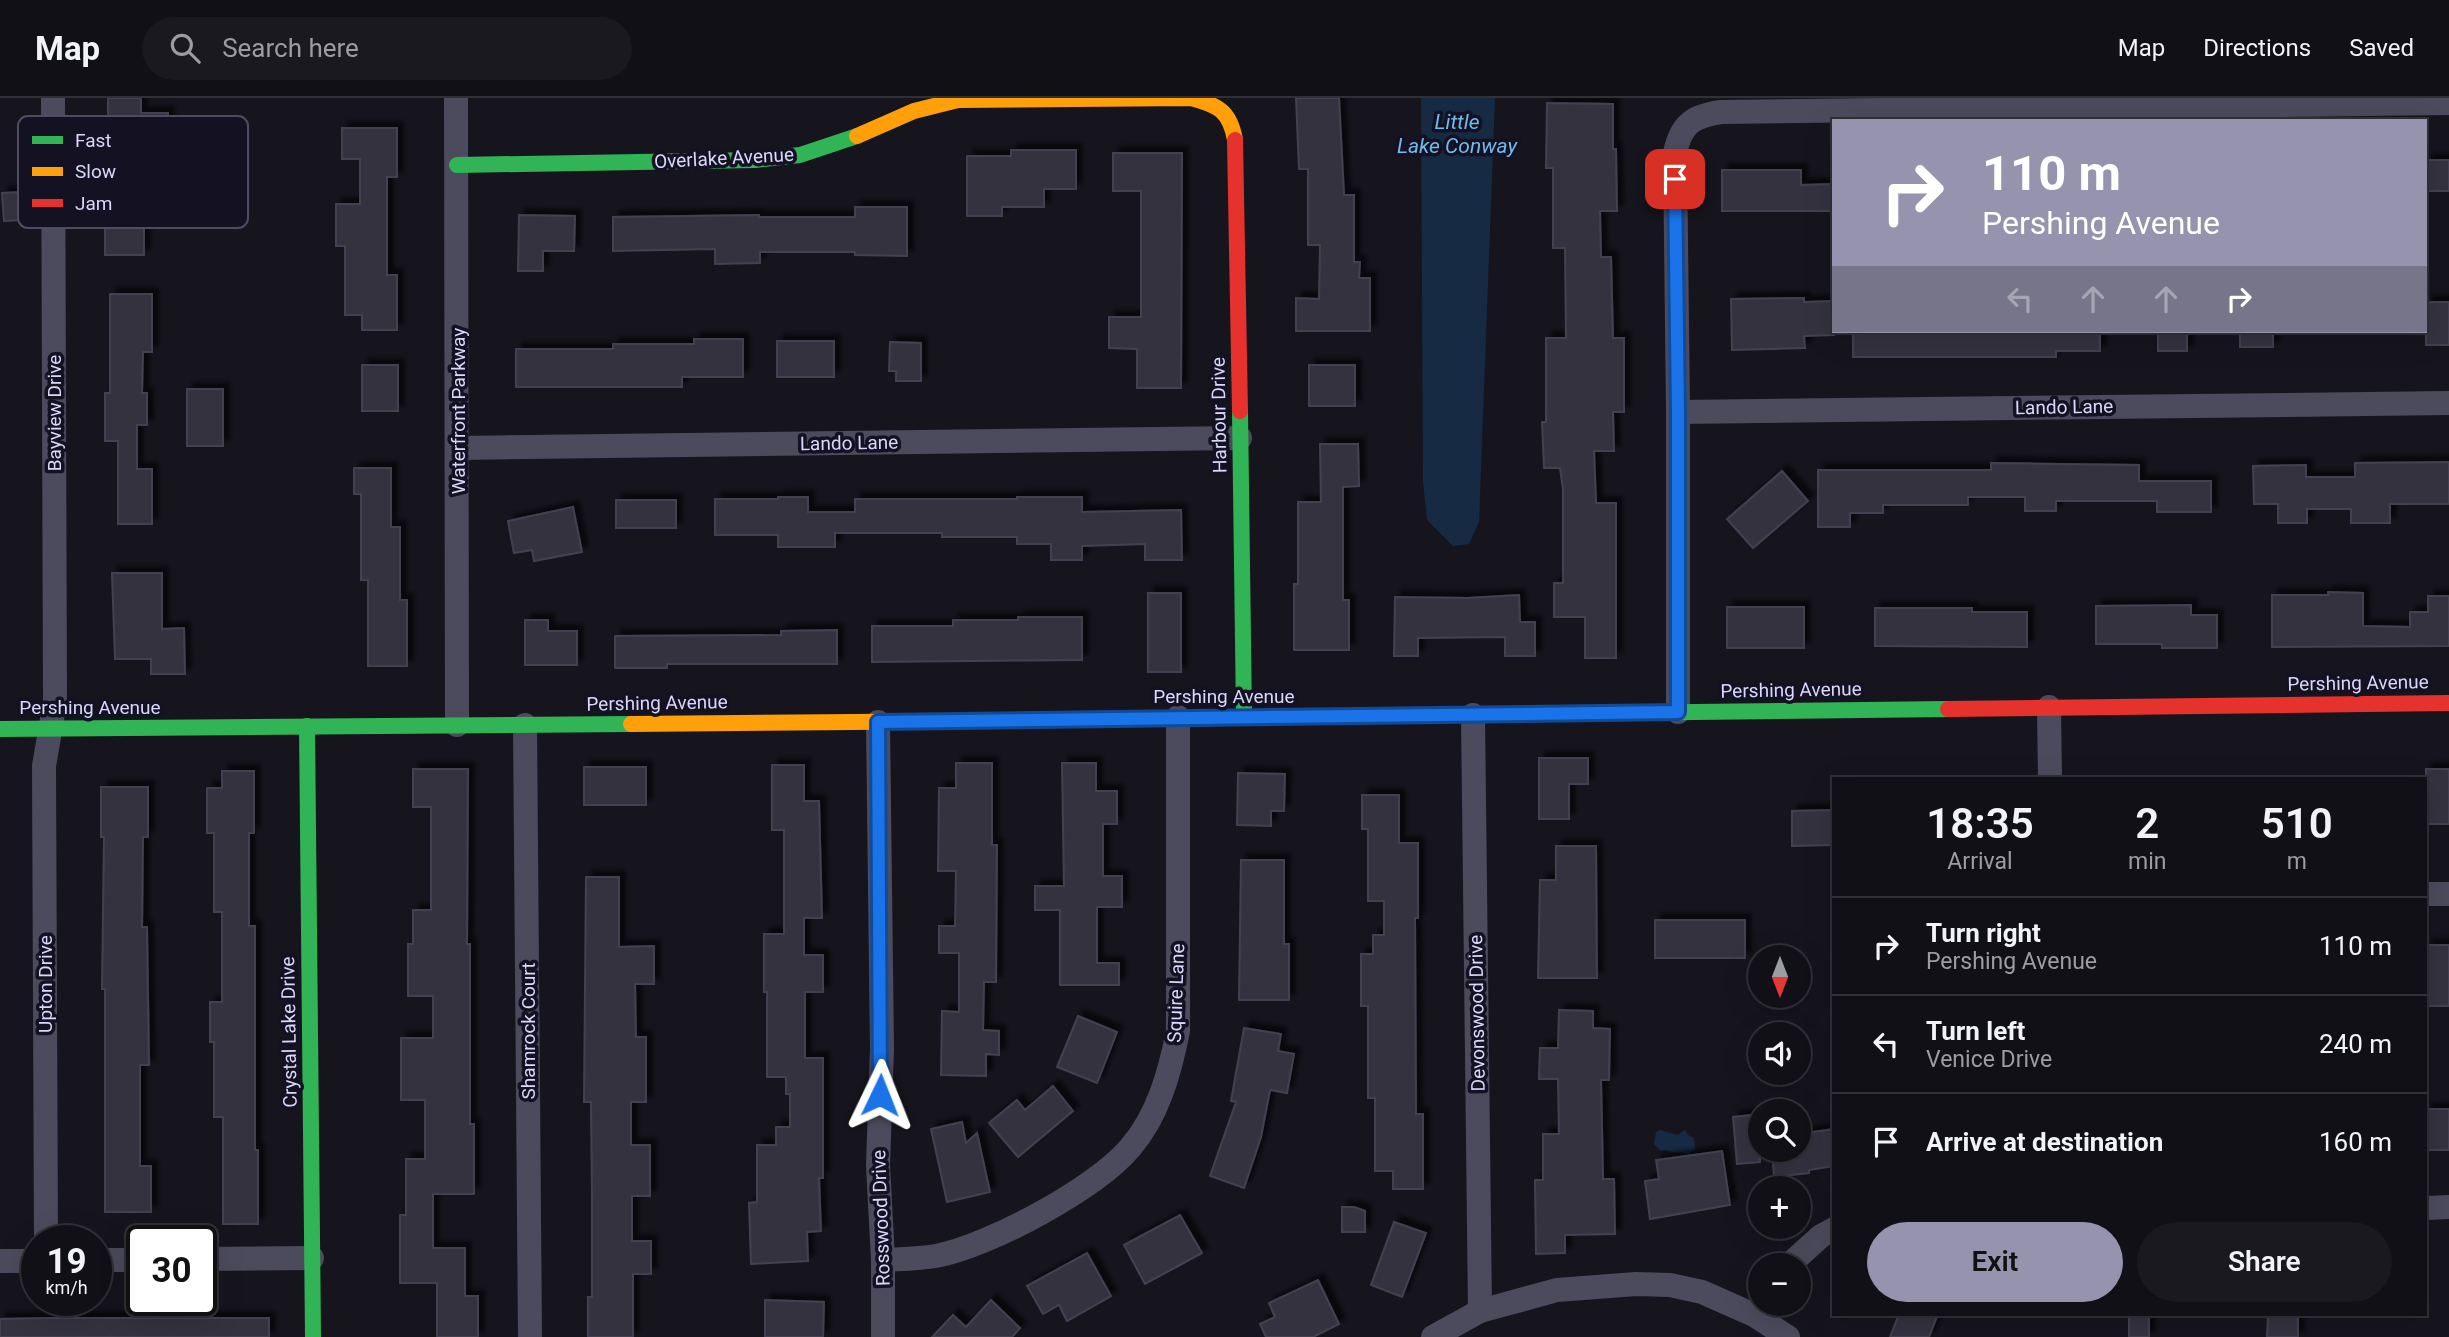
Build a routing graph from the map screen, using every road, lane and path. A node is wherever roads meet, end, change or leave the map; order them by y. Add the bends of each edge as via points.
1 (53, 98) edge
2 (456, 98) edge
3 (2449, 103) edge
4 (1228, 114) joint
5 (53, 116) edge
6 (457, 165) junction
7 (53, 228) edge
8 (2449, 403) edge
9 (1678, 412) junction
10 (1240, 438) junction
11 (458, 447) junction
12 (2449, 703) edge
13 (2049, 707) junction
14 (1678, 712) junction
15 (1474, 715) junction
16 (1178, 717) junction
17 (1244, 717) junction
18 (878, 722) junction
19 (457, 724) junction
20 (525, 725) junction
21 (307, 726) junction
22 (50, 728) junction
23 (0, 729) edge
24 (2050, 777) edge
25 (2427, 894) edge
26 (2449, 894) edge
27 (2449, 1207) edge
28 (2427, 1208) edge
29 (46, 1225) edge
30 (1832, 1231) edge
31 (1802, 1253) edge
32 (312, 1258) junction
33 (217, 1259) edge
34 (883, 1260) junction
35 (0, 1261) edge
36 (21, 1261) edge
37 (1748, 1306) edge
38 (1480, 1311) junction
39 (1766, 1316) edge
40 (313, 1337) edge
41 (530, 1337) edge
42 (883, 1337) edge
43 (1433, 1337) edge
44 (1788, 1337) edge

1 - 5 street, Bayview Drive
2 - 6 street, Waterfront Parkway
3 - 9 street via 1703,114 1678,136 1675,153
4 - 6 street, Overlake Avenue via 1191,98 958,100 914,111 800,155 755,160
4 - 10 street, Harbour Drive via 1237,155
6 - 11 street, Waterfront Parkway
7 - 22 street, Bayview Drive via 55,702
8 - 9 street, Lando Lane
9 - 14 street
10 - 11 street, Lando Lane
10 - 17 street, Harbour Drive
11 - 19 street, Waterfront Parkway
12 - 13 street, Pershing Avenue
13 - 14 street, Pershing Avenue
13 - 24 street
14 - 15 street, Pershing Avenue
15 - 17 street, Pershing Avenue
15 - 38 street, Devonswood Drive
16 - 17 street, Pershing Avenue
16 - 18 street, Pershing Avenue
16 - 34 street, Squire Lane via 1178,1031 1171,1070 1154,1111 1131,1148 1068,1197 972,1245 936,1256
18 - 20 street, Pershing Avenue
18 - 34 street, Rosswood Drive via 882,1049 878,1165
19 - 20 street, Pershing Avenue
19 - 21 street, Pershing Avenue
20 - 41 street, Shamrock Court
21 - 22 street, Pershing Avenue
21 - 32 street, Crystal Lake Drive
22 - 23 street, Pershing Avenue
22 - 29 street, Upton Drive via 44,766
25 - 26 street
27 - 28 street
30 - 31 street
32 - 33 street
32 - 40 street, Crystal Lake Drive
34 - 42 street, Rosswood Drive
35 - 36 street
37 - 38 street via 1670,1285 1636,1284 1557,1290
38 - 43 street
39 - 44 street

